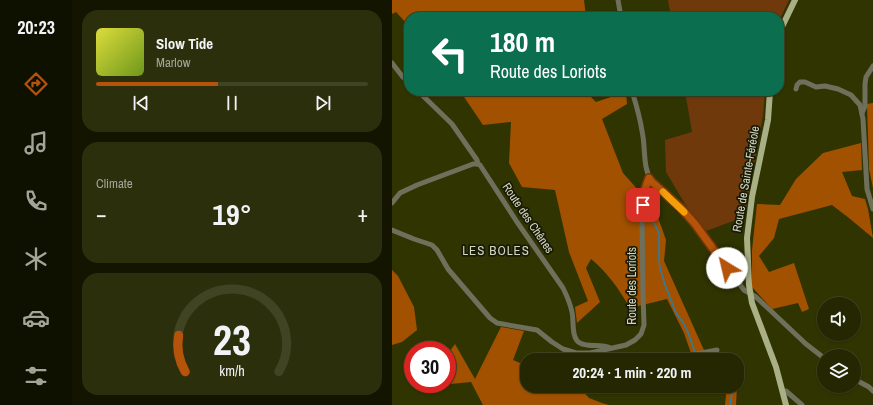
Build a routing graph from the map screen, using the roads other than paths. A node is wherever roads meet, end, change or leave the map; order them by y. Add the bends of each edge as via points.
1 (618, 0) edge
2 (795, 0) edge
3 (620, 12) edge
4 (784, 23) edge
5 (392, 63) edge
6 (873, 66) edge
7 (404, 78) edge
8 (796, 89) dead end
9 (423, 96) edge
10 (633, 96) edge
11 (770, 96) edge
12 (862, 114) junction
13 (478, 164) junction
14 (649, 178) junction
15 (392, 202) edge
16 (873, 209) edge
17 (392, 230) edge
18 (750, 294) junction
19 (610, 348) junction
20 (717, 350) dead end
21 (701, 353) edge
22 (817, 353) edge
23 (861, 383) edge
24 (873, 391) edge
25 (783, 392) junction
26 (786, 405) edge
27 (802, 405) edge

1 - 3 street
2 - 4 main road
5 - 7 street
6 - 12 street via 866,77 865,106
8 - 12 street via 800,82 816,88 825,86 838,89 852,95
9 - 13 street via 452,124
10 - 14 street
11 - 18 main road, Route de Sainte-Féréole via 768,120 752,197 747,238
12 - 16 street via 867,190
13 - 15 street via 417,185 400,193
13 - 19 street, Route des Chênes via 563,288 578,343
14 - 18 street via 690,218 744,290
14 - 19 street, Route des Loriots via 644,192 642,218 644,325 641,334 635,340 626,345
17 - 19 street, Route des Loriots via 432,245 448,269 497,323 537,330 563,349 576,352
18 - 22 street
18 - 25 main road, Route de Sainte-Féréole
20 - 21 street
23 - 24 street
25 - 26 main road, Route de Sainte-Féréole
25 - 27 street via 786,391

